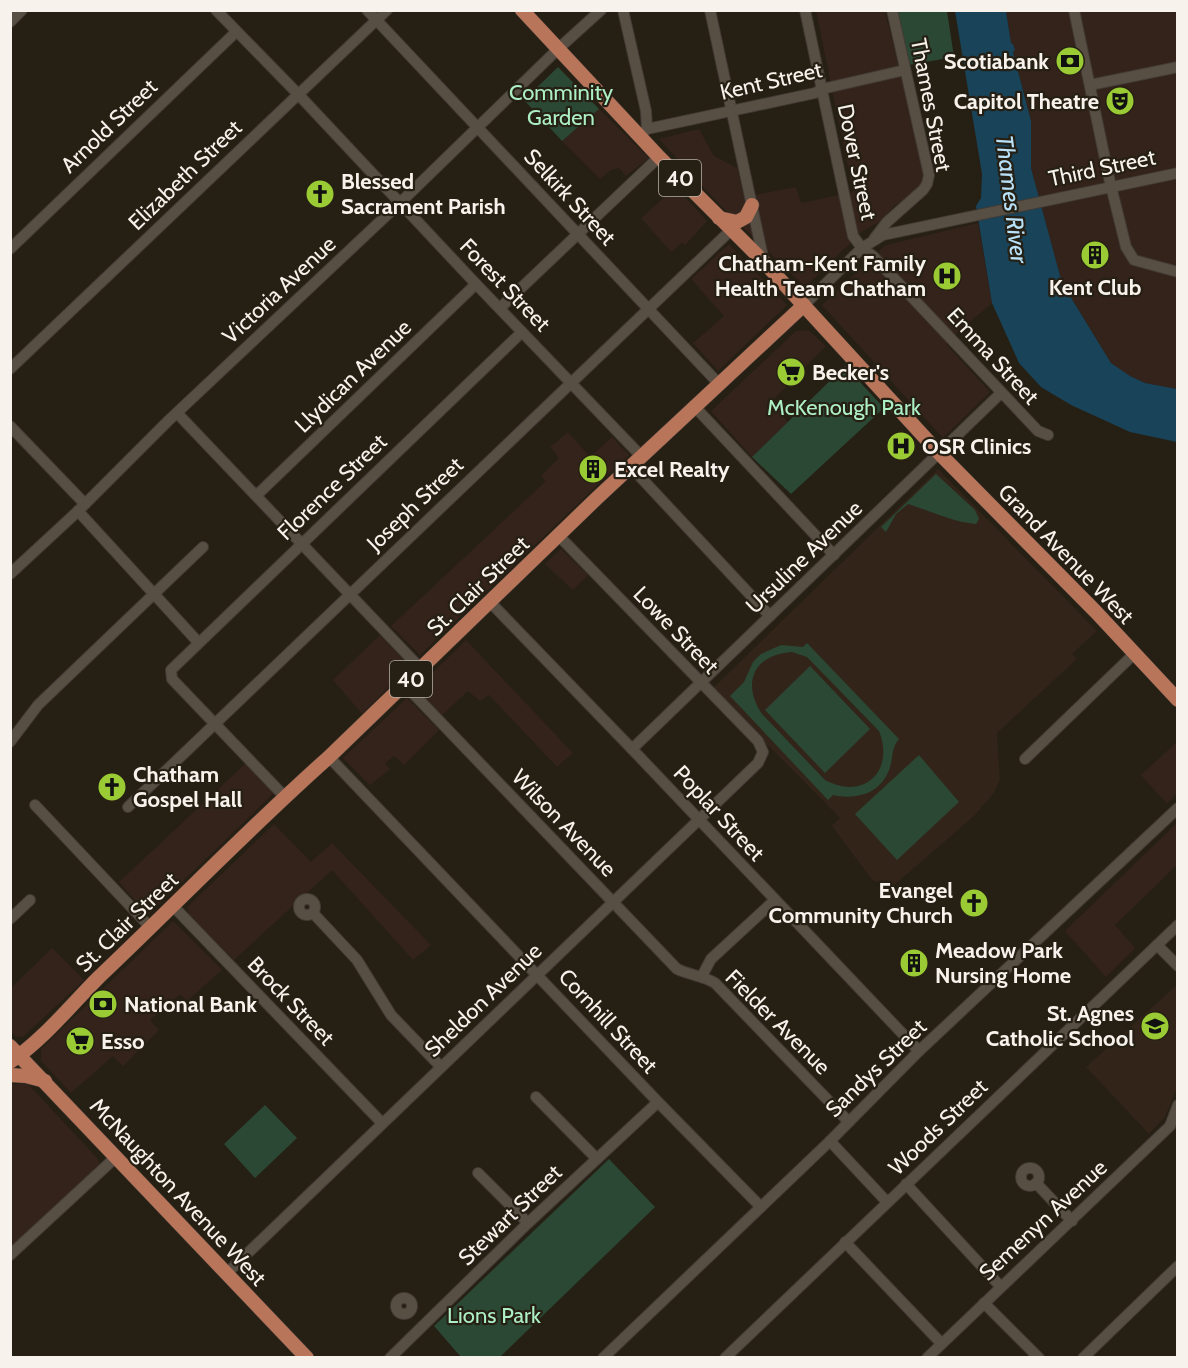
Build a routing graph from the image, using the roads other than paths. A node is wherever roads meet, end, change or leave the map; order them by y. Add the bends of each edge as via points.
1 (22, 10) edge
2 (216, 10) edge
3 (367, 10) edge
4 (387, 10) edge
5 (522, 10) edge
6 (601, 10) edge
7 (623, 10) edge
8 (710, 10) edge
9 (805, 10) edge
10 (892, 10) edge
11 (1074, 10) edge
12 (377, 21) junction
13 (10, 22) edge
14 (236, 32) junction
15 (558, 49) junction
16 (1178, 67) edge
17 (905, 70) junction
18 (1090, 85) junction
19 (822, 89) junction
20 (298, 94) junction
21 (732, 111) junction
22 (478, 128) junction
23 (643, 132) junction
24 (659, 157) junction
25 (1178, 173) edge
26 (1112, 187) junction
27 (400, 202) junction
28 (752, 205) junction
29 (900, 210) junction
30 (719, 218) junction
31 (731, 230) junction
32 (901, 231) junction
33 (579, 235) junction
34 (872, 241) junction
35 (862, 248) junction
36 (10, 249) edge
37 (764, 262) junction
38 (1178, 272) edge
39 (476, 284) junction
40 (804, 305) junction
41 (500, 308) junction
42 (649, 309) junction
43 (522, 332) junction
44 (10, 369) edge
45 (571, 382) junction
46 (719, 384) junction
47 (1001, 393) junction
48 (695, 407) junction
49 (177, 413) junction
50 (10, 426) edge
51 (1048, 435) dead end
52 (939, 453) junction
53 (642, 457) junction
54 (631, 467) junction
55 (257, 495) junction
56 (81, 508) junction
57 (559, 536) junction
58 (303, 543) junction
59 (203, 547) dead end
60 (834, 555) junction
61 (10, 574) edge
62 (153, 593) junction
63 (349, 594) junction
64 (490, 602) junction
65 (770, 616) junction
66 (198, 642) junction
67 (1134, 654) junction
68 (421, 669) junction
69 (701, 683) junction
70 (405, 685) junction
71 (1178, 700) edge
72 (214, 724) junction
73 (10, 742) edge
74 (632, 749) junction
75 (763, 752) joint
76 (329, 757) junction
77 (1025, 759) dead end
78 (284, 796) junction
79 (35, 805) dead end
80 (128, 807) dead end
81 (1178, 808) edge
82 (699, 820) junction
83 (30, 900) dead end
84 (775, 900) junction
85 (614, 902) junction
86 (173, 906) junction
87 (313, 913) dead end
88 (10, 919) edge
89 (1178, 925) edge
90 (150, 927) junction
91 (1157, 945) junction
92 (1178, 966) edge
93 (537, 974) junction
94 (702, 976) junction
95 (920, 1052) junction
96 (14, 1054) edge
97 (441, 1066) junction
98 (10, 1076) edge
99 (45, 1081) junction
100 (536, 1097) dead end
101 (658, 1102) junction
102 (1178, 1105) edge
103 (849, 1122) junction
104 (382, 1123) junction
105 (830, 1141) junction
106 (116, 1157) junction
107 (597, 1160) junction
108 (478, 1173) dead end
109 (1036, 1183) dead end
110 (906, 1184) junction
111 (887, 1202) junction
112 (761, 1207) junction
113 (1072, 1221) junction
114 (528, 1223) junction
115 (845, 1242) junction
116 (10, 1255) edge
117 (1178, 1266) edge
118 (226, 1274) junction
119 (1000, 1286) junction
120 (984, 1303) junction
121 (410, 1312) dead end
122 (423, 1326) junction
123 (941, 1343) junction
124 (307, 1358) edge
125 (390, 1358) edge
126 (603, 1358) edge
127 (724, 1358) edge
128 (927, 1358) edge
129 (1039, 1358) edge
130 (1083, 1358) edge

1 - 13 street
2 - 14 street, Forest Street
3 - 12 street, Selkirk Street
4 - 12 street, Elizabeth Street
5 - 15 main road, 40
6 - 15 street, Victoria Avenue
7 - 23 street via 645,111
8 - 21 street
9 - 19 street, Dover Street
10 - 17 street, Thames Street
11 - 18 street
12 - 20 street, Elizabeth Street
12 - 22 street, Selkirk Street
14 - 20 street, Forest Street
14 - 36 street, Arnold Street
15 - 22 street, Victoria Avenue
15 - 23 main road, 40
16 - 18 street
17 - 19 street, Kent Street
17 - 29 street, Thames Street via 929,175 927,184
18 - 26 street
19 - 21 street, Kent Street
19 - 35 street, Dover Street via 854,236
20 - 27 street, Forest Street
20 - 44 street, Elizabeth Street
21 - 23 street, Kent Street
21 - 28 street
22 - 27 street, Victoria Avenue
22 - 33 street, Selkirk Street
23 - 24 main road, 40
24 - 30 main road, 40
24 - 33 street
25 - 26 street, Third Street
26 - 32 street, Third Street
26 - 38 street via 1130,255
27 - 39 street, Forest Street
27 - 49 street, Victoria Avenue
28 - 30 main road via 746,217 737,222
28 - 37 street
29 - 32 street
29 - 34 street
30 - 31 main road, 40
31 - 37 main road, 40
31 - 42 street, Joseph Street
32 - 34 street, Third Street
33 - 41 street
33 - 42 street, Selkirk Street
34 - 35 street, St. Clair Street
35 - 40 street, St. Clair Street
35 - 47 street, Emma Street
37 - 40 main road, 40
39 - 41 street, Forest Street
39 - 55 street, Llydican Avenue
40 - 46 main road, St. Clair Street / 40
40 - 52 main road, Grand Avenue West
41 - 43 street, Forest Street
42 - 45 street, Joseph Street
42 - 46 street, Selkirk Street
43 - 45 street, Forest Street
43 - 58 street, Florence Street
45 - 53 street, Forest Street
45 - 63 street, Joseph Street
46 - 48 main road, St. Clair Street / 40
47 - 51 street, Emma Street via 1038,432
47 - 52 street, Ursuline Avenue
48 - 53 main road, St. Clair Street / 40
48 - 60 street
49 - 55 street
49 - 56 street, Victoria Avenue
50 - 56 street
52 - 60 street, Ursuline Avenue
52 - 67 main road, Grand Avenue West
53 - 54 main road, St. Clair Street / 40
54 - 57 main road, St. Clair Street / 40
54 - 65 street
55 - 58 street
56 - 61 street, Victoria Avenue
56 - 62 street
57 - 64 main road, St. Clair Street / 40
57 - 69 street, Lowe Street
58 - 63 street
58 - 66 street, Florence Street
59 - 62 street
60 - 65 street, Ursuline Avenue
62 - 66 street
62 - 73 street via 39,705
63 - 68 street
63 - 72 street, Joseph Street
64 - 68 main road, St. Clair Street / 40
64 - 74 street, Poplar Street
65 - 69 street, Ursuline Avenue
66 - 72 street, Florence Street via 170,671 171,679
67 - 71 main road, Grand Avenue West
67 - 77 street
68 - 70 main road, St. Clair Street / 40
69 - 74 street, Ursuline Avenue
69 - 75 street, Lowe Street via 758,741
70 - 76 main road, St. Clair Street / 40
70 - 85 street, Wilson Avenue
72 - 78 street
72 - 80 street, Joseph Street
74 - 82 street, Poplar Street
75 - 82 street, Sheldon Avenue via 758,763
76 - 78 main road, St. Clair Street / 40
76 - 93 street, Cornhill Street
78 - 86 main road, St. Clair Street / 40
79 - 90 street
81 - 95 street, Sandys Street
82 - 84 street, Poplar Street
82 - 85 street, Sheldon Avenue
83 - 88 street
84 - 94 street via 711,959
84 - 95 street, Poplar Street
85 - 93 street, Sheldon Avenue
85 - 94 street, Wilson Avenue via 677,969
86 - 90 main road, St. Clair Street / 40
86 - 104 street, Brock Street
87 - 97 street via 357,960 391,1015
89 - 91 street, Woods Street
90 - 96 main road, St. Clair Street / 40
91 - 92 street
91 - 110 street, Woods Street
93 - 97 street, Sheldon Avenue
93 - 101 street, Cornhill Street
94 - 103 street, Fielder Avenue via 715,983
95 - 103 street, Sandys Street
96 - 99 main road, McNaughton Avenue West
97 - 104 street, Sheldon Avenue
98 - 99 main road
99 - 106 main road, McNaughton Avenue West
100 - 107 street
101 - 107 street, Stewart Street
101 - 112 street, Cornhill Street
102 - 113 street, Semenyn Avenue via 1170,1126
103 - 105 street, Sandys Street
104 - 118 street, Sheldon Avenue
105 - 111 street
105 - 112 street, Sandys Street
106 - 116 street
106 - 118 main road, McNaughton Avenue West
107 - 114 street, Stewart Street
108 - 114 street
109 - 113 street
110 - 111 street, Woods Street
110 - 119 street
111 - 115 street, Woods Street
112 - 126 street, Sandys Street
113 - 119 street, Semenyn Avenue
114 - 122 street, Stewart Street
115 - 123 street
115 - 127 street, Woods Street
117 - 130 street
118 - 124 main road, McNaughton Avenue West
119 - 120 street, Semenyn Avenue
120 - 123 street, Semenyn Avenue
120 - 129 street
121 - 122 street
122 - 125 street, Stewart Street
123 - 128 street, Semenyn Avenue

